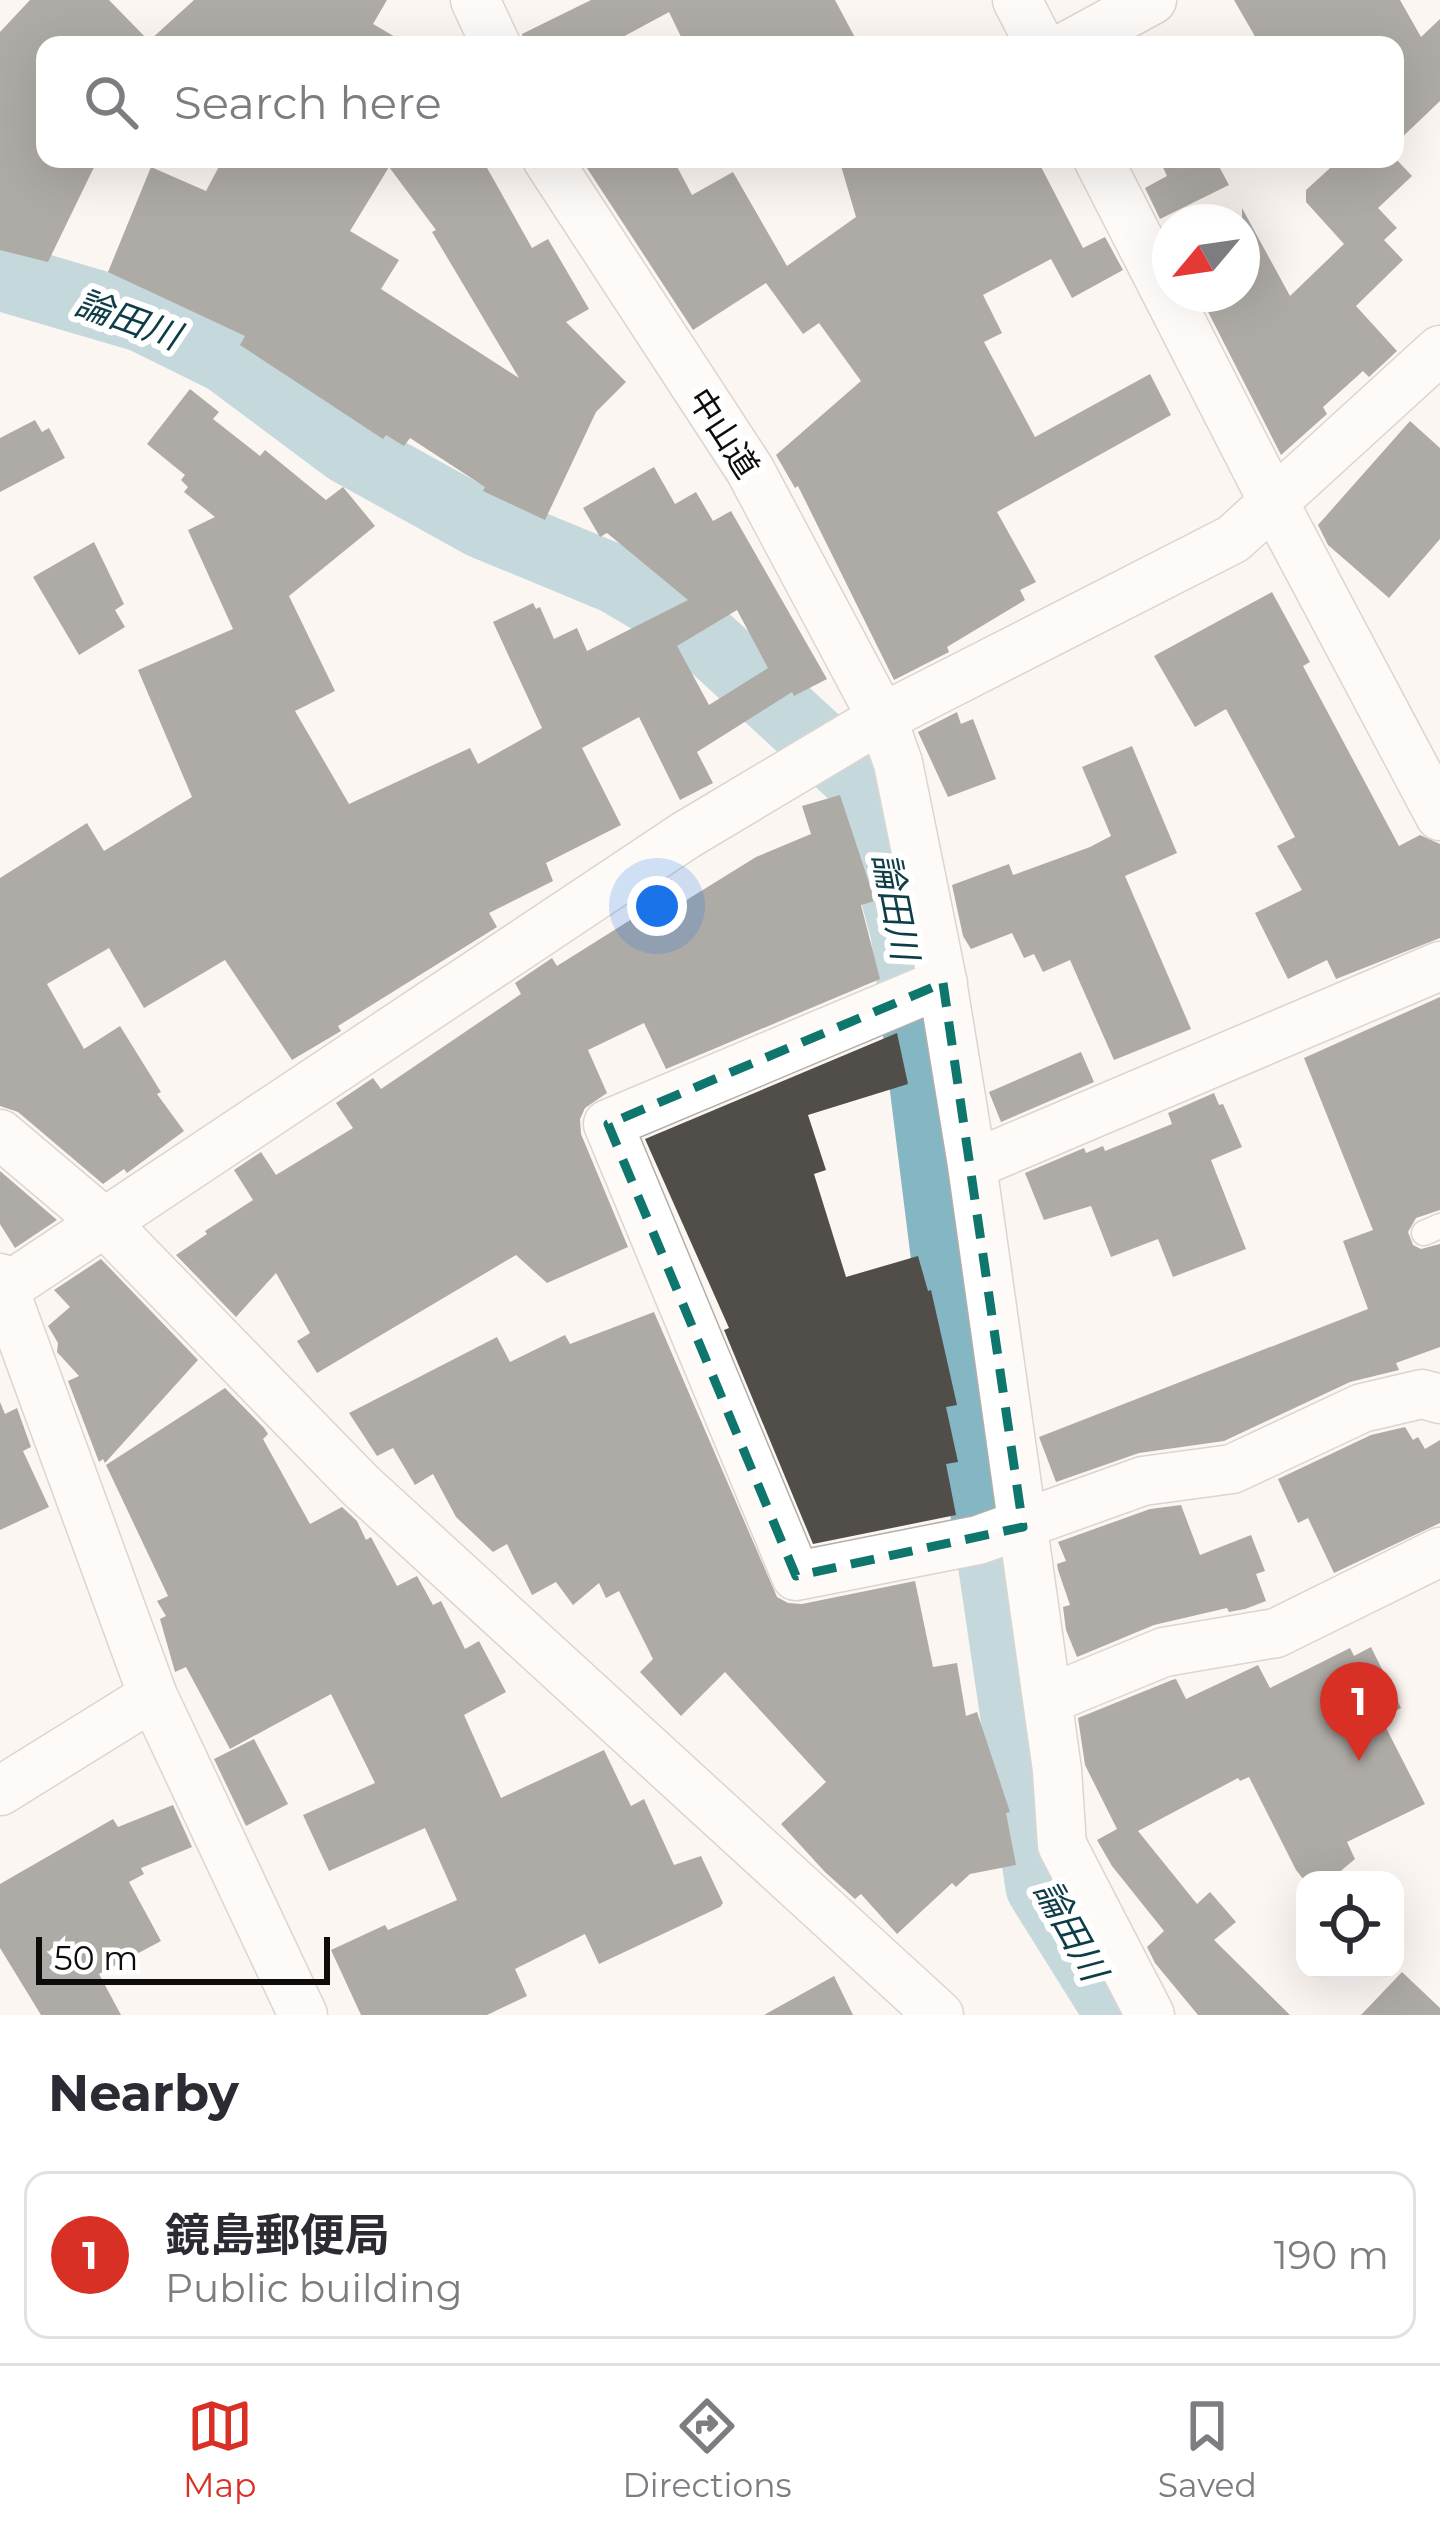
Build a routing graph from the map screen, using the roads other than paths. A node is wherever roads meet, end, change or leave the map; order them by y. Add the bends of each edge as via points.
1 (476, 0) edge
2 (1017, 0) edge
3 (1152, 0) edge
4 (492, 36) edge
5 (1035, 36) edge
6 (1086, 36) edge
7 (553, 168) edge
8 (1103, 168) edge
9 (1440, 350) edge
10 (1275, 506) junction
11 (882, 718) junction
12 (1440, 816) edge
13 (1440, 966) edge
14 (921, 992) junction
15 (0, 1134) edge
16 (972, 1165) junction
17 (104, 1222) junction
18 (2, 1286) edge
19 (1440, 1399) edge
20 (1003, 1533) junction
21 (1440, 1552) edge
22 (153, 1696) junction
23 (1047, 1700) junction
24 (0, 1791) edge
25 (303, 2015) edge
26 (939, 2015) edge
27 (1150, 2015) edge

1 - 4 street
2 - 5 street
3 - 6 street
7 - 11 street, 中山道 via 750,470
8 - 10 street
9 - 10 street
10 - 11 street via 1233,539
10 - 12 street
11 - 14 street, 中山道 via 898,763
11 - 17 street via 686,835
13 - 16 street
14 - 16 street, 中山道
14 - 20 street via 608,1124 796,1576
15 - 17 street
16 - 20 street, 中山道
17 - 18 street
17 - 26 street via 360,1485
18 - 22 street
19 - 20 street via 1422,1394 1362,1408 1232,1469 1143,1481
20 - 23 street, 中山道
21 - 23 street via 1276,1633 1164,1652
22 - 24 street
22 - 25 street
23 - 27 street, 中山道 via 1062,1845

